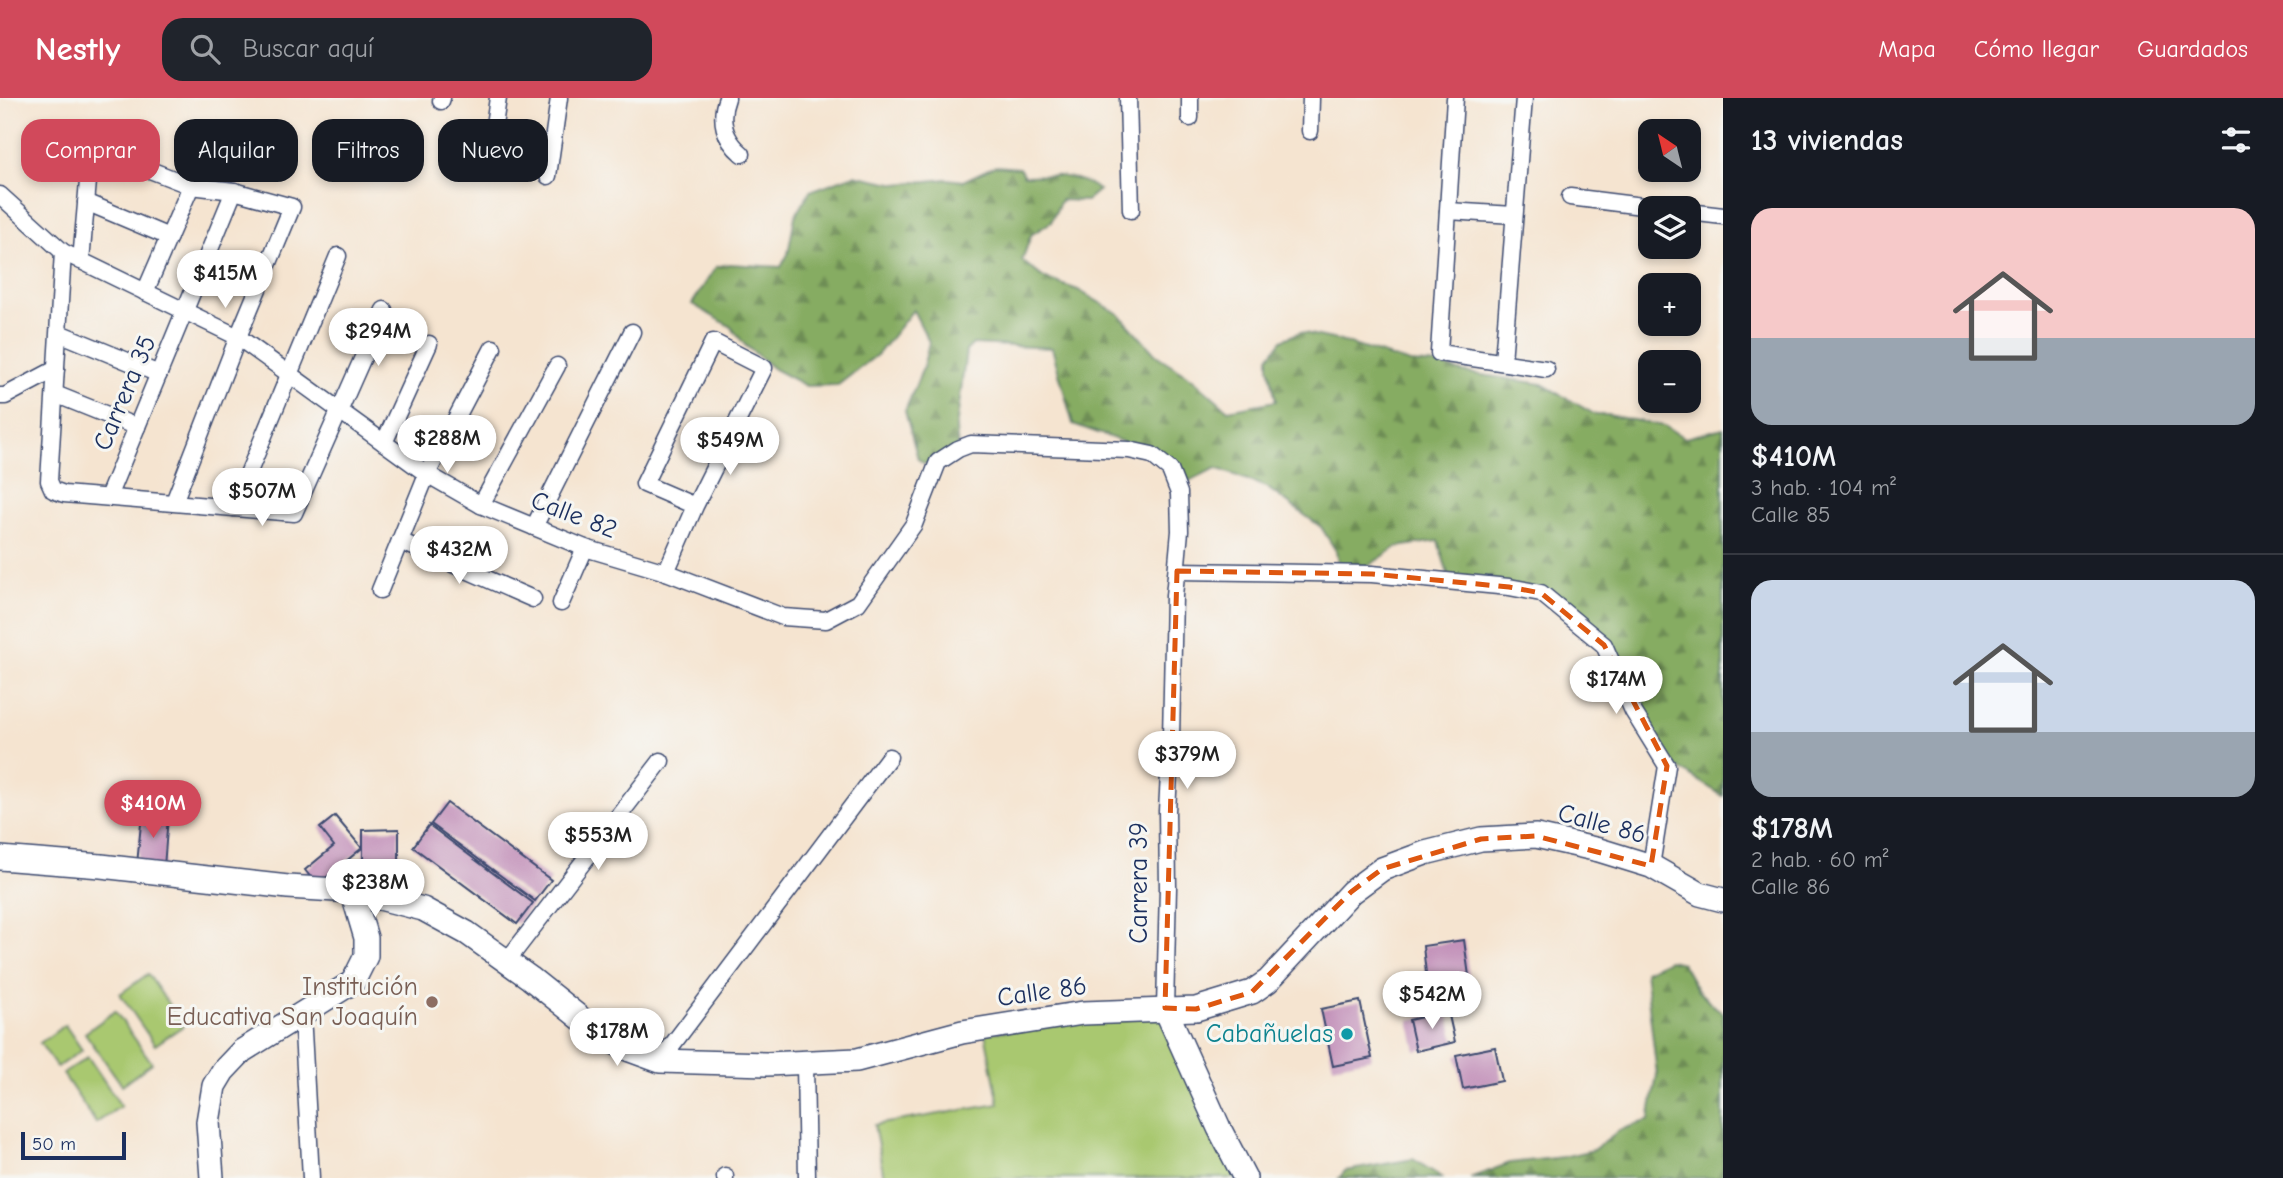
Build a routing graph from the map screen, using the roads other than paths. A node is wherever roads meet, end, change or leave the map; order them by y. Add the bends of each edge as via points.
1 (498, 98) edge
2 (559, 98) edge
3 (727, 98) edge
4 (1128, 98) edge
5 (1191, 98) edge
6 (1311, 98) edge
7 (1455, 98) edge
8 (1524, 98) edge
9 (1190, 118) dead end
10 (495, 119) edge
11 (1310, 131) dead end
12 (742, 154) dead end
13 (548, 176) dead end
14 (191, 186) junction
15 (234, 191) junction
16 (0, 195) edge
17 (1570, 197) dead end
18 (86, 202) junction
19 (1638, 206) edge
20 (1131, 210) dead end
21 (1448, 211) junction
22 (1701, 213) edge
23 (1514, 215) junction
24 (1723, 216) edge
25 (169, 237) junction
26 (63, 252) junction
27 (338, 256) dead end
28 (81, 261) junction
29 (145, 292) junction
30 (384, 310) dead end
31 (185, 311) junction
32 (59, 332) junction
33 (632, 332) dead end
34 (238, 337) junction
35 (429, 344) dead end
36 (493, 348) dead end
37 (1503, 361) junction
38 (557, 366) dead end
39 (56, 369) junction
40 (1546, 369) dead end
41 (288, 373) junction
42 (159, 374) junction
43 (55, 394) junction
44 (0, 396) edge
45 (338, 411) junction
46 (137, 427) junction
47 (384, 443) junction
48 (958, 449) joint
49 (427, 474) junction
50 (108, 497) junction
51 (174, 502) junction
52 (481, 505) junction
53 (695, 506) junction
54 (234, 508) junction
55 (534, 527) junction
56 (400, 541) junction
57 (585, 548) junction
58 (666, 572) junction
59 (1177, 572) junction
60 (380, 590) dead end
61 (533, 598) dead end
62 (561, 603) dead end
63 (889, 758) dead end
64 (661, 761) dead end
65 (0, 858) edge
66 (1651, 866) junction
67 (352, 891) junction
68 (1723, 900) edge
69 (507, 961) junction
70 (1165, 1009) junction
71 (302, 1013) junction
72 (660, 1061) junction
73 (805, 1064) junction
74 (212, 1178) edge
75 (310, 1178) edge
76 (807, 1178) edge
77 (1245, 1178) edge

1 - 10 street
2 - 13 street
3 - 12 street via 722,122 733,147
4 - 20 street
5 - 9 street
6 - 11 street
7 - 21 street
8 - 23 street
14 - 15 street
14 - 18 street via 91,147
14 - 25 street
15 - 31 street, Carrera 35
15 - 34 street via 292,207
16 - 26 street, Calle 82
17 - 19 street
18 - 25 street
18 - 28 street
21 - 23 street
21 - 37 street via 1439,353
22 - 24 street
23 - 37 street
25 - 29 street
26 - 28 street, Calle 82
26 - 32 street
27 - 41 street
28 - 29 street, Calle 82
29 - 31 street, Calle 82
30 - 45 street
31 - 34 street, Calle 82
31 - 42 street, Carrera 35
32 - 39 street
32 - 42 street
33 - 55 street
34 - 41 street, Calle 82
34 - 51 street
35 - 47 street
36 - 49 street
37 - 40 street
38 - 52 street
39 - 43 street
39 - 44 street
41 - 45 street, Calle 82
41 - 54 street
42 - 46 street, Carrera 35
43 - 46 street
43 - 50 street via 49,481 53,489
45 - 47 street, Calle 82
45 - 54 street via 294,513
46 - 50 street, Carrera 35
47 - 49 street, Calle 82
48 - 58 street, Calle 82 via 938,462 914,524 858,603 827,620 783,617
48 - 59 street, Carrera 39 via 971,444 1129,450 1152,455 1170,470 1179,492
49 - 52 street, Calle 82
49 - 56 street
50 - 51 street
51 - 54 street
52 - 55 street, Calle 82
53 - 53 street via 764,368 713,342 644,484
53 - 58 street
55 - 57 street, Calle 82
56 - 60 street
56 - 61 street
57 - 58 street, Calle 82
57 - 62 street
59 - 66 street via 1372,574 1541,593 1604,645 1633,711 1667,766
59 - 70 street, Carrera 39
63 - 72 street
64 - 69 street
65 - 67 main road, Calle 86
66 - 68 main road, Calle 86 via 1700,894
66 - 70 main road, Calle 86 via 1536,836 1481,839 1425,853 1382,869 1352,892 1268,981 1252,992 1196,1009
67 - 69 main road, Calle 86 via 423,909
67 - 71 main road via 366,938 366,956 353,982
69 - 72 main road, Calle 86 via 604,1037
70 - 73 main road, Calle 86 via 1083,1013 962,1032 857,1060
70 - 77 main road, Carrera 39
71 - 74 main road via 242,1051 214,1087 208,1122
71 - 75 street
72 - 73 main road, Calle 86
73 - 76 street

